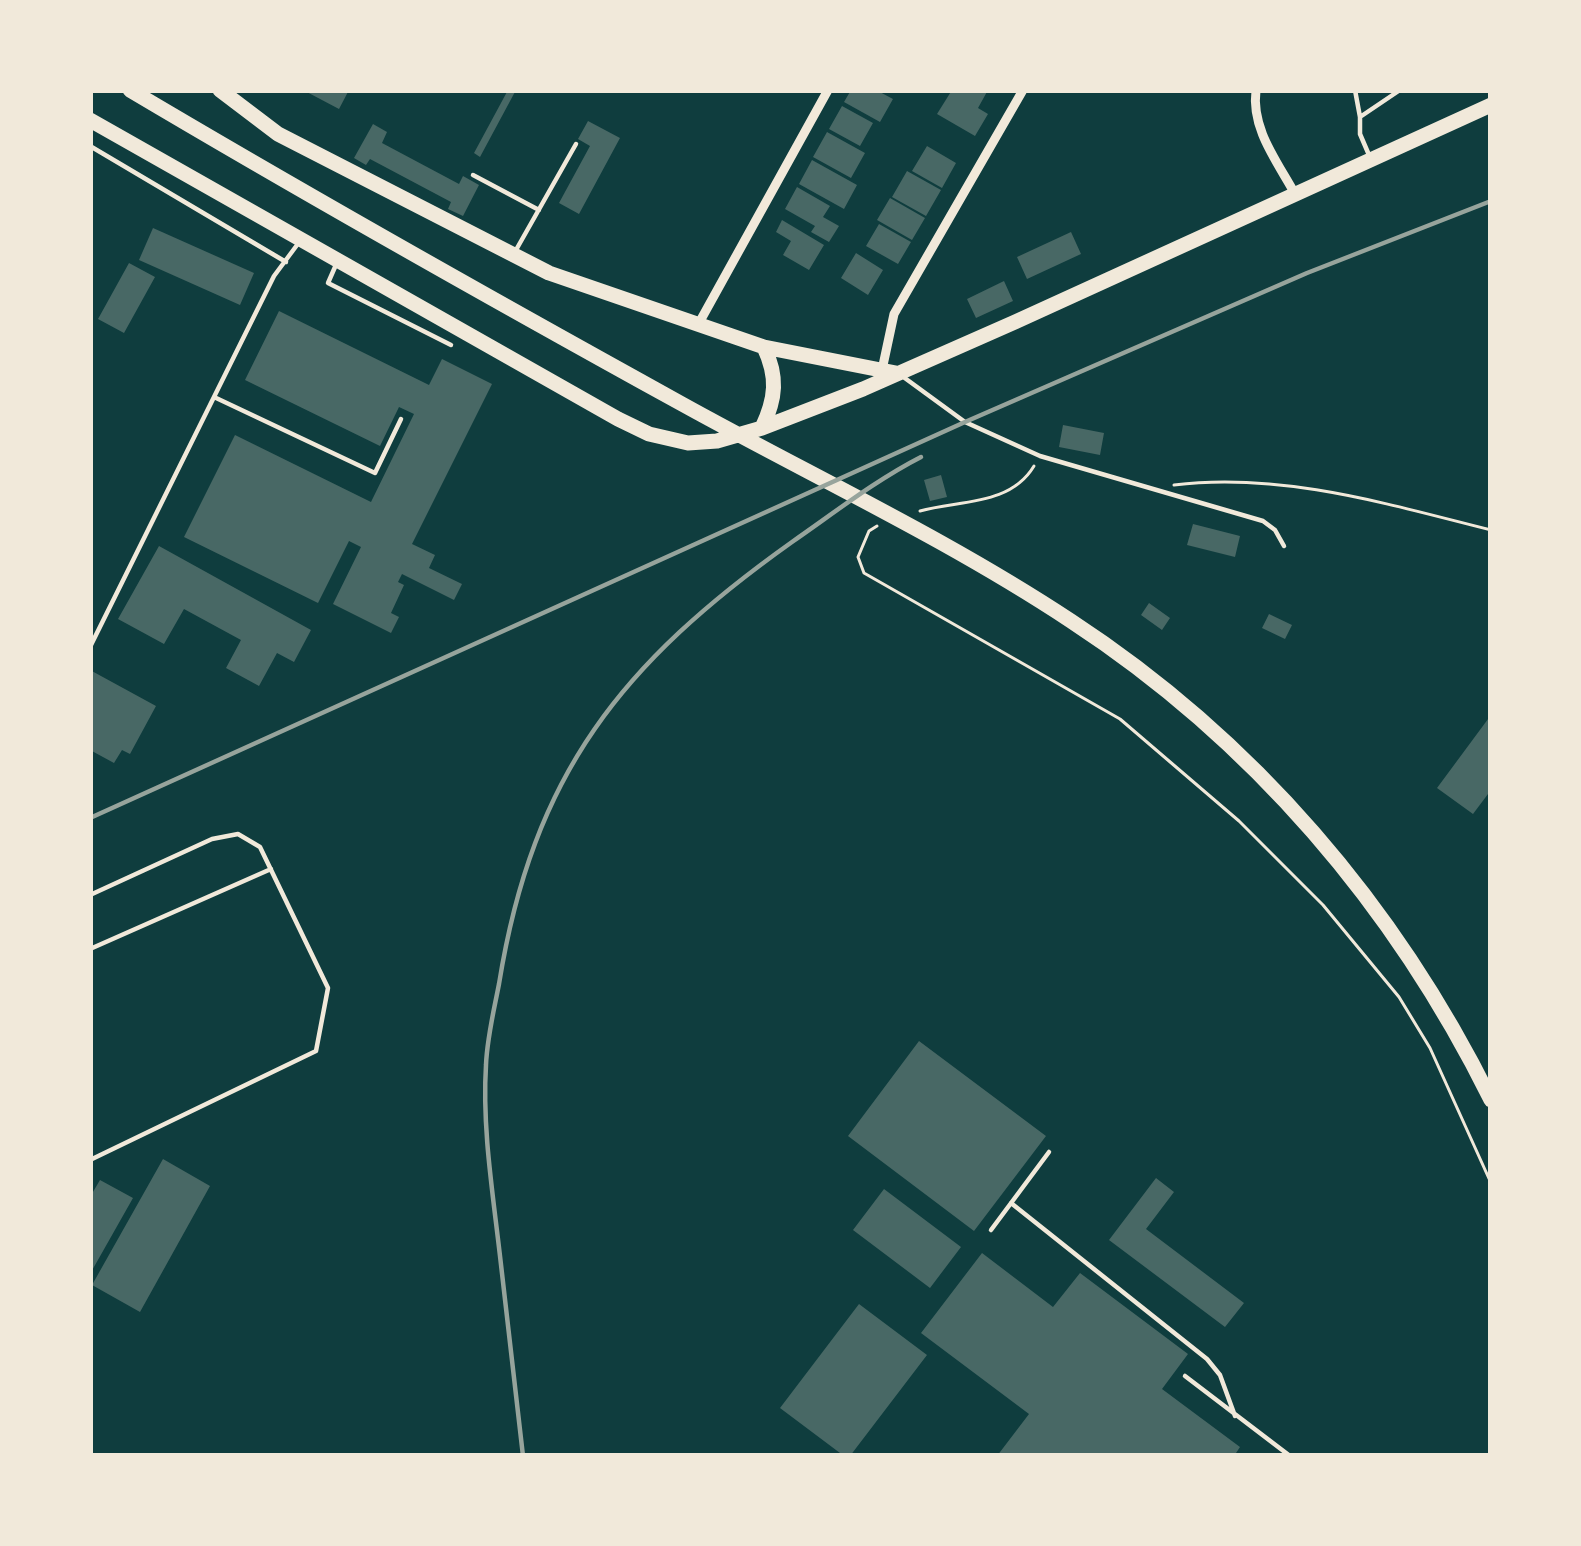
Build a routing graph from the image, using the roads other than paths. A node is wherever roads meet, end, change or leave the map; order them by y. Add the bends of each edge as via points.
1 (130, 90) edge
2 (220, 90) edge
3 (828, 90) edge
4 (1023, 90) edge
5 (1256, 90) edge
6 (1355, 90) edge
7 (1400, 90) edge
8 (1491, 105) edge
9 (1360, 117) junction
10 (90, 120) edge
11 (576, 144) dead end
12 (90, 146) edge
13 (1372, 160) junction
14 (473, 175) dead end
15 (1295, 195) junction
16 (539, 210) junction
17 (300, 242) junction
18 (513, 255) junction
19 (286, 262) junction
20 (337, 262) junction
21 (699, 322) junction
22 (451, 345) dead end
23 (764, 347) junction
24 (890, 372) junction
25 (214, 398) junction
26 (401, 419) dead end
27 (762, 428) junction
28 (1284, 546) dead end
29 (90, 647) edge
30 (271, 869) junction
31 (90, 896) edge
32 (90, 949) edge
33 (1491, 1100) edge
34 (1049, 1152) dead end
35 (90, 1160) edge
36 (1011, 1203) junction
37 (991, 1229) dead end
38 (1185, 1376) dead end
39 (1235, 1416) junction
40 (1289, 1456) edge

1 - 33 main road via 941,543 1111,648 1214,730 1340,863 1403,946
2 - 18 main road via 278,134
3 - 21 street
4 - 24 street via 894,314
5 - 15 street via 1262,136
6 - 9 lane
7 - 9 lane
8 - 13 main road
9 - 13 lane
10 - 17 main road
11 - 16 lane
12 - 19 lane
13 - 15 main road
14 - 16 lane
15 - 24 main road
16 - 18 lane
17 - 19 lane
17 - 20 main road
18 - 21 main road
19 - 25 lane
20 - 22 lane via 328,283
20 - 27 main road via 649,434 688,443
21 - 23 main road
23 - 24 main road
23 - 27 main road via 776,379
24 - 27 main road
24 - 28 lane via 965,422 1040,456 1263,521
25 - 26 lane via 375,473
25 - 29 lane
30 - 31 lane via 260,847 238,834
30 - 32 lane
30 - 35 lane via 328,988 316,1052
34 - 36 lane
36 - 37 lane
36 - 39 lane via 1207,1359
38 - 39 lane
39 - 40 lane

